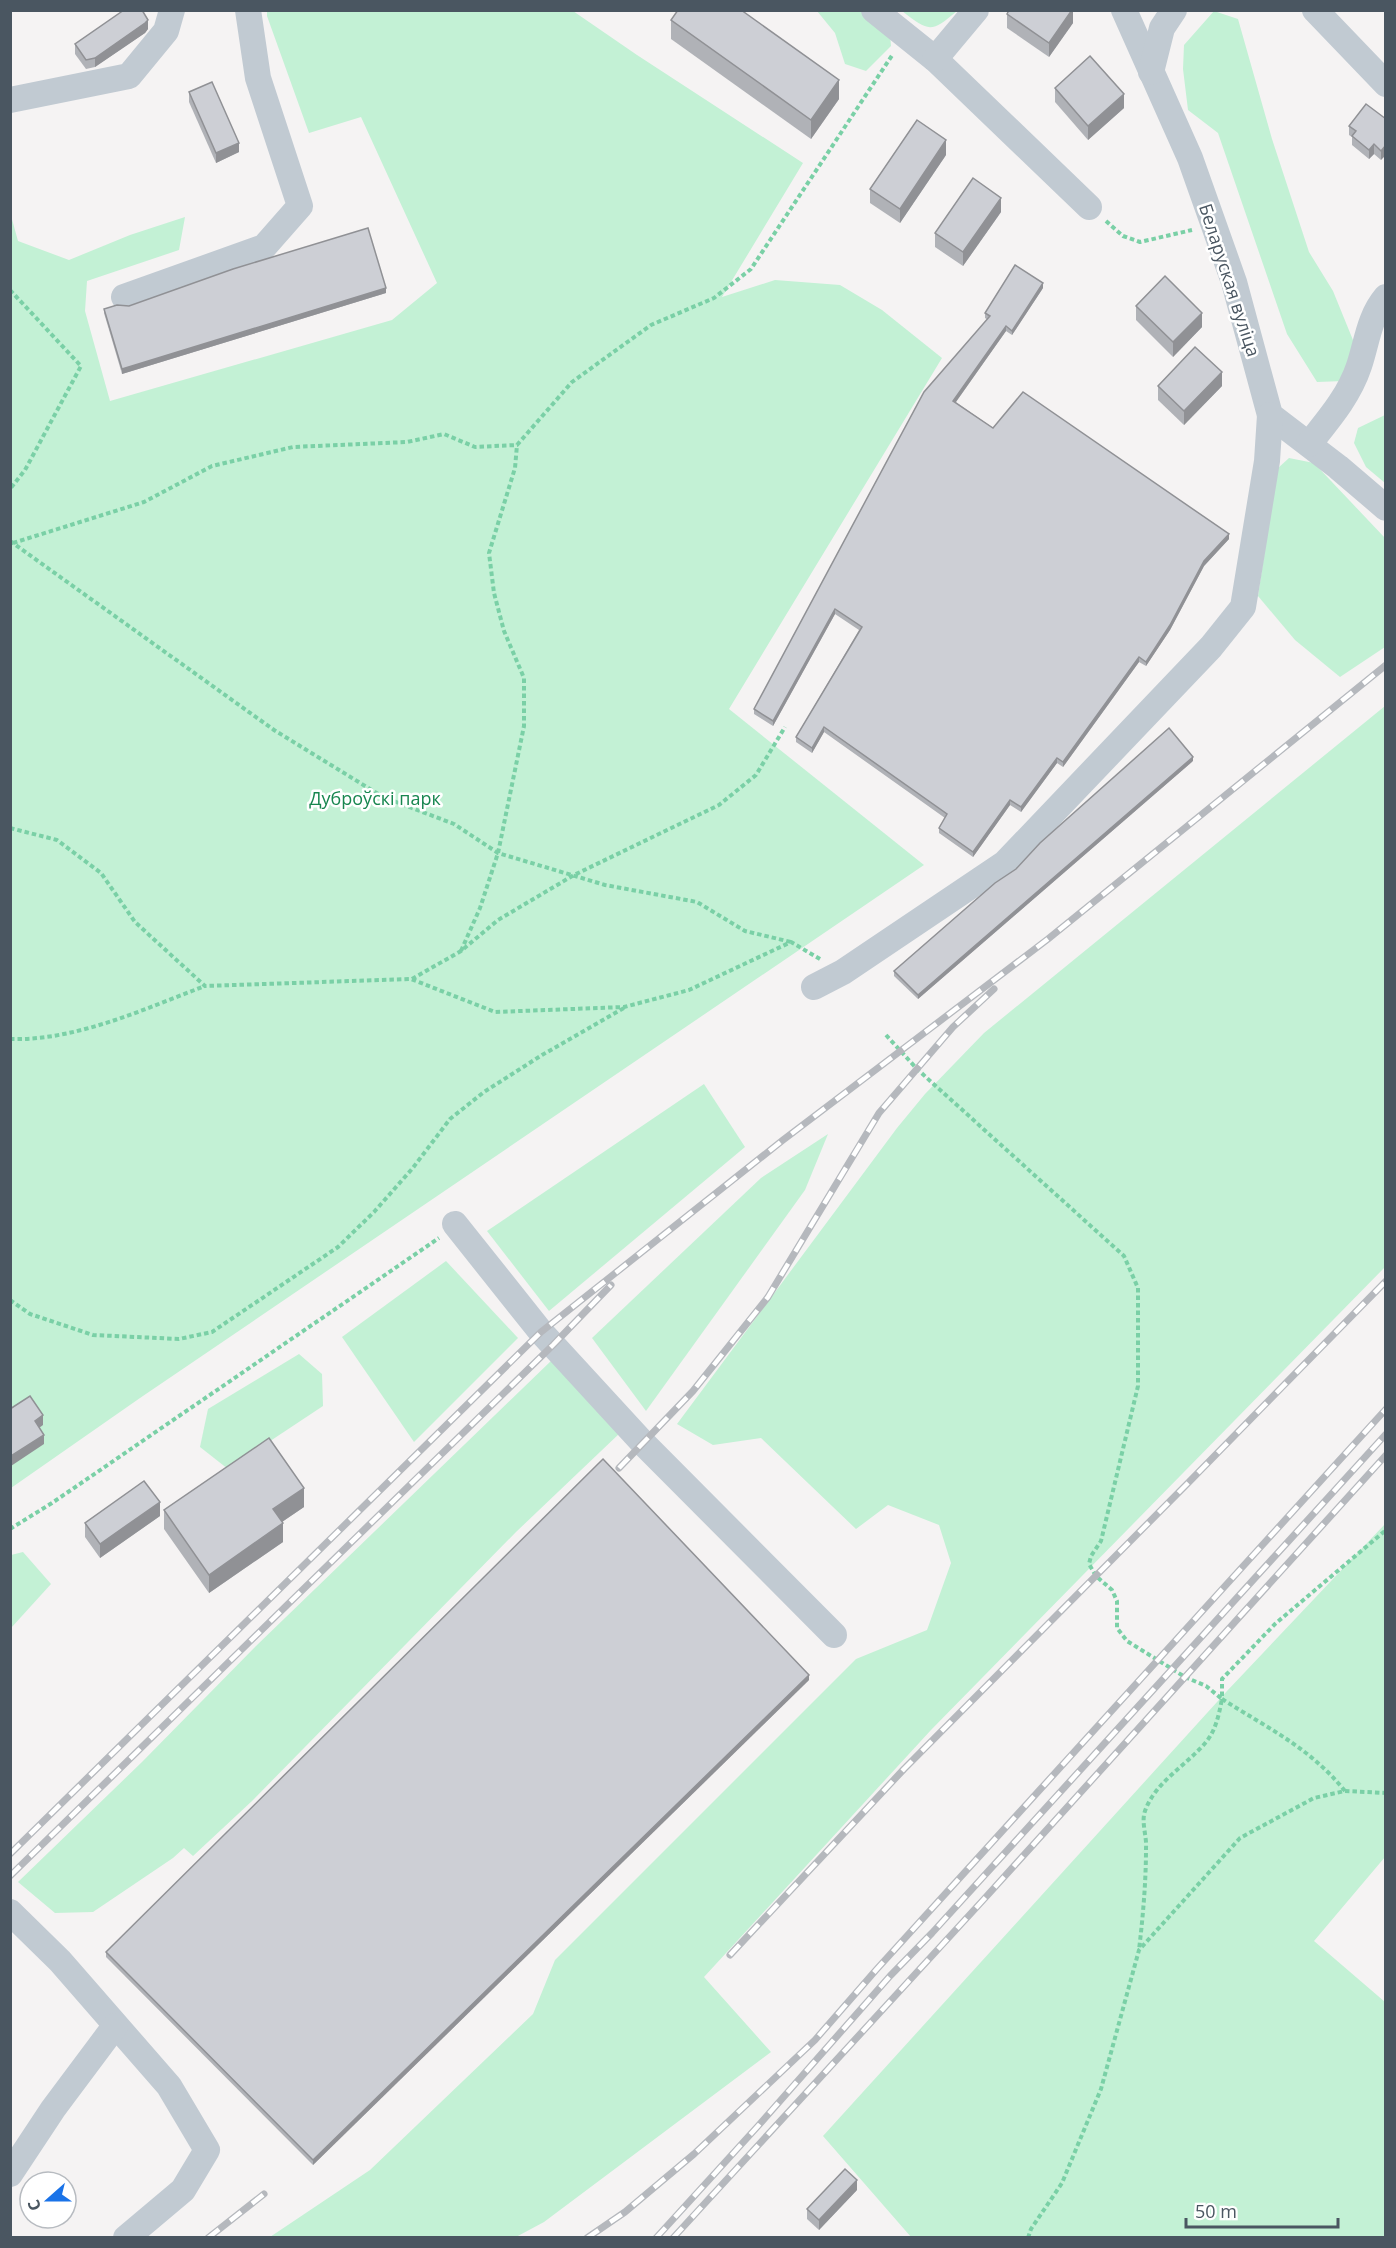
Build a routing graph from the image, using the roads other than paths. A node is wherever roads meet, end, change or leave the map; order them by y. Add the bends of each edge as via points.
1 (172, 10) edge
2 (248, 10) edge
3 (874, 10) edge
4 (976, 10) edge
5 (1124, 10) edge
6 (1174, 10) edge
7 (1315, 10) edge
8 (935, 59) junction
9 (1151, 72) junction
10 (1386, 84) edge
11 (10, 100) edge
12 (1089, 207) road end
13 (124, 297) dead end
14 (1386, 297) edge
15 (1270, 416) junction
16 (1310, 444) junction
17 (1386, 508) edge
18 (814, 987) dead end
19 (456, 1225) road end
20 (834, 1635) dead end
21 (10, 1912) edge
22 (115, 2026) junction
23 (10, 2174) edge
24 (126, 2238) edge

1 - 11 street via 166,31 129,76
2 - 13 street via 258,78 300,206 264,247
3 - 8 street
4 - 8 street
5 - 9 street, Беларуская вуліца
6 - 9 street via 1162,28
7 - 10 street
8 - 12 street
9 - 15 street, Беларуская вуліца via 1190,158 1234,282
14 - 16 street via 1371,321 1350,389
15 - 16 street
15 - 18 street, Беларуская вуліца via 1267,462 1242,607 1211,647 1005,863 843,972
16 - 17 street
19 - 20 street via 541,1332 628,1427
21 - 22 street via 60,1961
22 - 23 street
22 - 24 street via 169,2086 207,2150 183,2190

